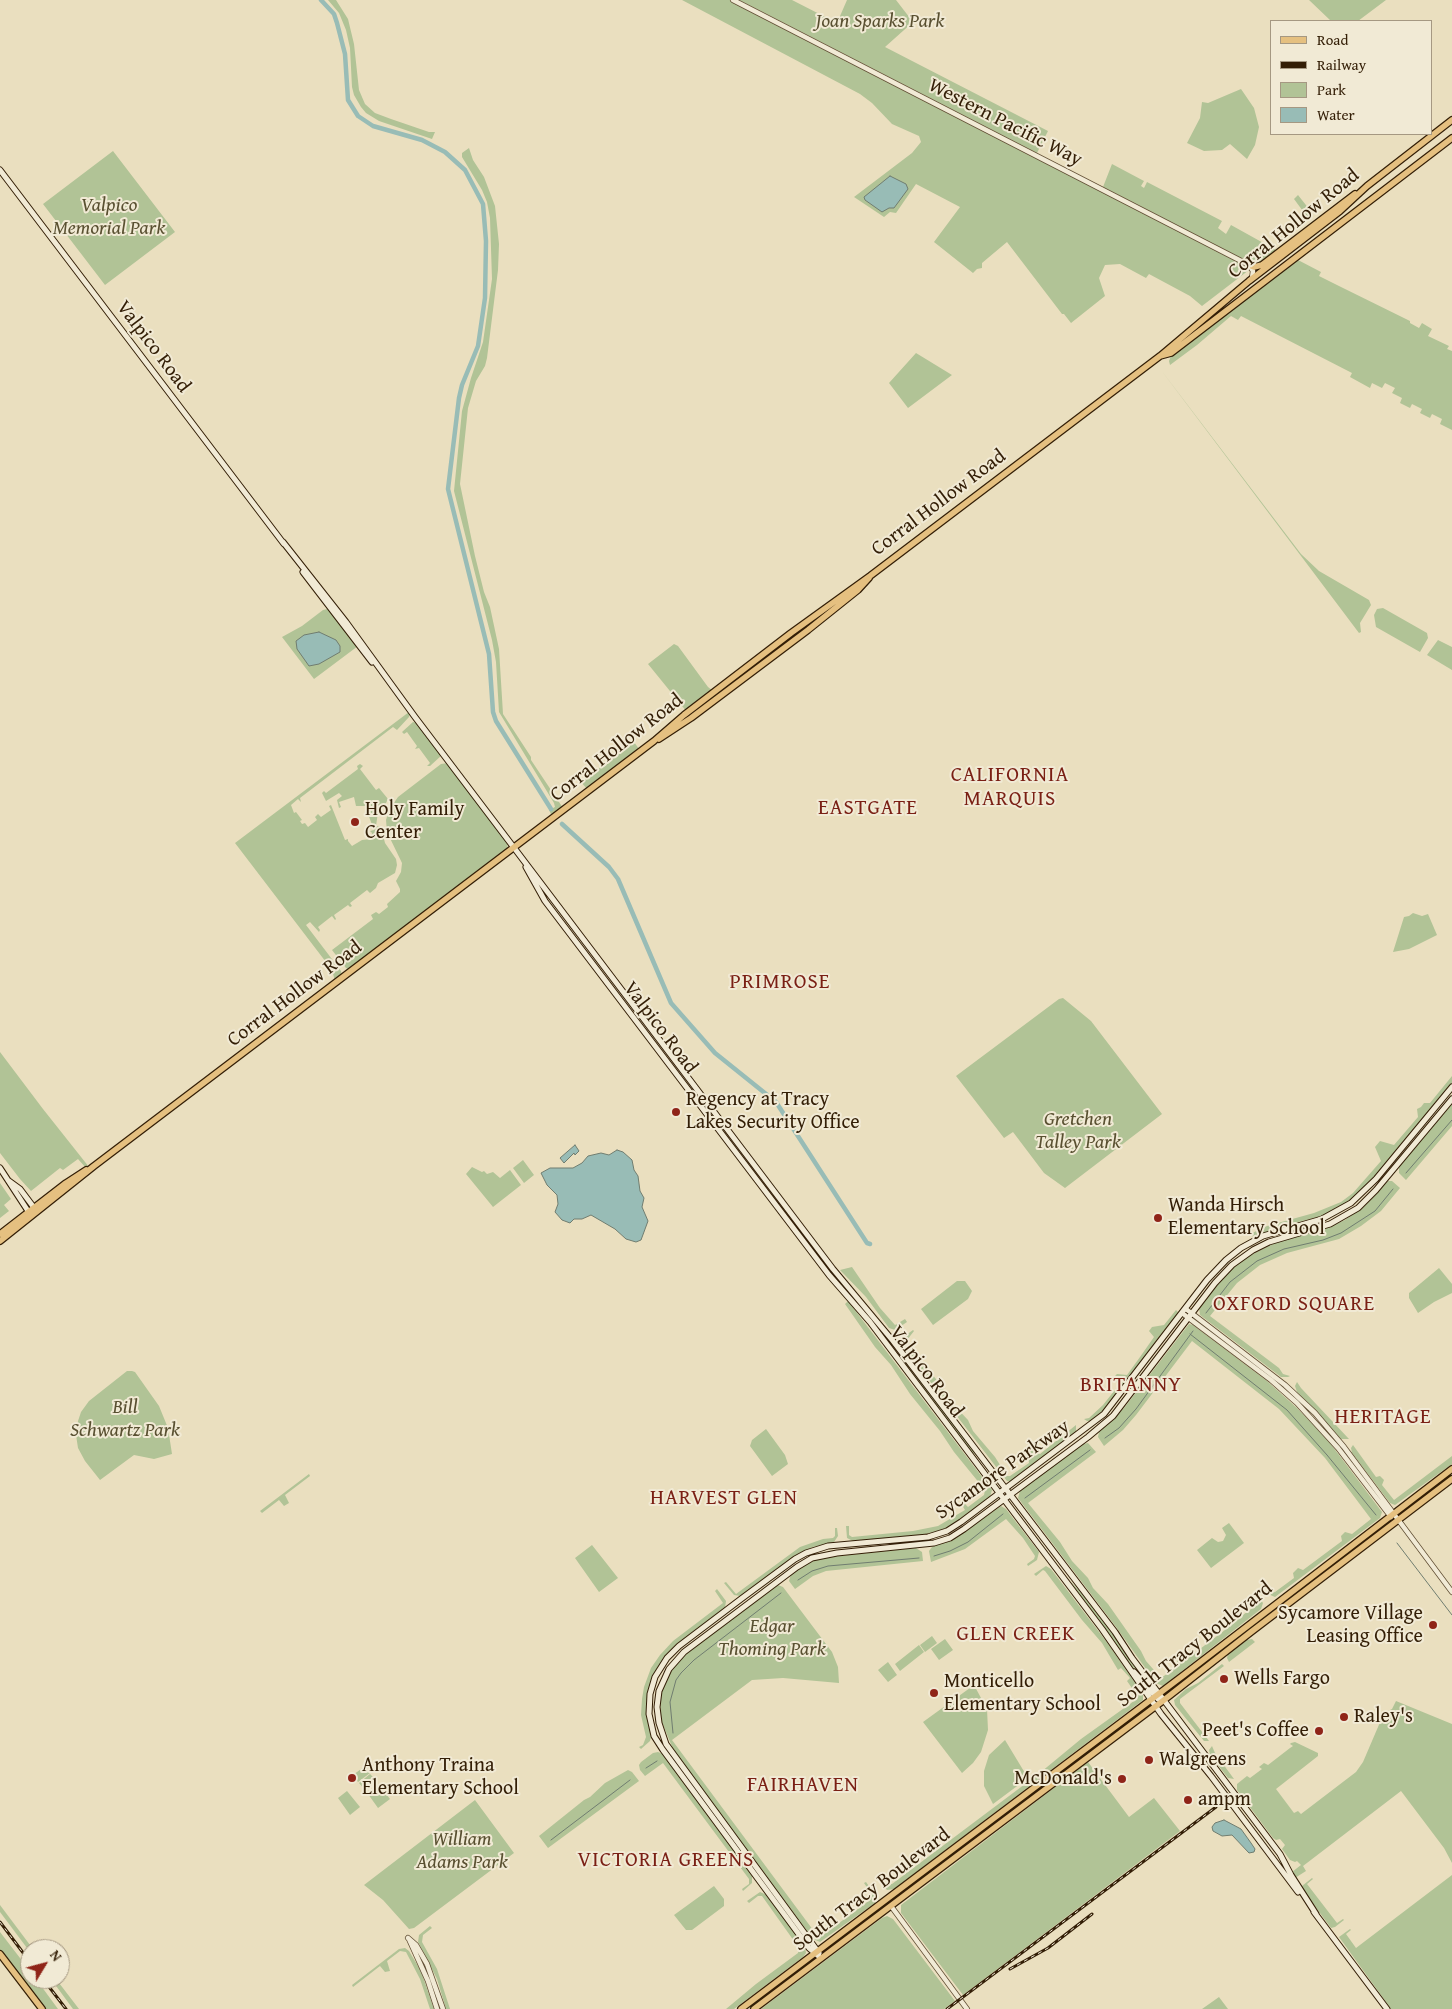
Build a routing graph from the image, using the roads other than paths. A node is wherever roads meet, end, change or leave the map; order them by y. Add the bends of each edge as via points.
1 (733, 0) edge
2 (1452, 120) edge
3 (1452, 138) edge
4 (0, 170) edge
5 (1367, 186) junction
6 (1249, 265) junction
7 (1252, 279) junction
8 (1239, 289) junction
9 (1245, 296) junction
10 (1160, 356) junction
11 (515, 848) junction
12 (1452, 1087) edge
13 (1452, 1100) edge
14 (0, 1168) edge
15 (33, 1212) junction
16 (0, 1234) edge
17 (0, 1241) edge
18 (1184, 1311) junction
19 (1190, 1315) junction
20 (1452, 1469) edge
21 (1452, 1479) edge
22 (1006, 1489) junction
23 (999, 1494) junction
24 (1010, 1495) junction
25 (1004, 1500) junction
26 (1392, 1514) junction
27 (1397, 1521) junction
28 (1452, 1592) edge
29 (1155, 1696) junction
30 (1164, 1700) junction
31 (1156, 1706) junction
32 (890, 1906) junction
33 (1316, 1914) junction
34 (816, 1952) junction
35 (0, 1954) edge
36 (821, 1958) junction
37 (42, 2009) edge
38 (437, 2009) edge
39 (443, 2009) edge
40 (741, 2009) edge
41 (754, 2009) edge
42 (968, 2009) edge
43 (1387, 2009) edge

1 - 6 street, Western Pacific Way
2 - 5 main road, Corral Hollow Road
3 - 9 main road, Corral Hollow Road
4 - 11 main road, Valpico Road
5 - 6 main road via 1262,265
5 - 7 main road, Corral Hollow Road
6 - 7 street via 1253,271
7 - 8 main road, Corral Hollow Road
8 - 9 main road
8 - 10 main road, Corral Hollow Road
9 - 10 main road, Corral Hollow Road via 1170,353
10 - 11 main road, Corral Hollow Road via 870,576 858,590 808,630
11 - 15 main road, Corral Hollow Road via 94,1166 72,1179
11 - 22 main road, Valpico Road via 837,1273 894,1341
11 - 23 main road, Valpico Road via 544,901
12 - 18 main road, Sycamore Parkway via 1358,1198 1330,1216 1275,1232 1247,1245 1219,1267
13 - 19 main road, Sycamore Parkway via 1358,1208 1330,1224 1276,1239 1252,1250 1225,1271
14 - 15 main road via 20,1189
15 - 16 main road, Corral Hollow Road
15 - 17 main road, Corral Hollow Road
18 - 19 street
18 - 22 main road, Sycamore Parkway via 1104,1414
19 - 24 main road, Sycamore Parkway via 1113,1416
19 - 26 street via 1281,1381 1308,1405 1344,1447
20 - 26 main road, South Tracy Boulevard
21 - 27 main road, South Tracy Boulevard
22 - 23 main road, Sycamore Parkway
22 - 24 main road, Valpico Road
23 - 25 main road, Valpico Road
23 - 34 main road, Sycamore Parkway via 956,1526 941,1533 922,1538 828,1546 800,1555 676,1649 655,1677 650,1694 650,1714 657,1741
24 - 25 main road, Sycamore Parkway
24 - 29 main road, Valpico Road via 1115,1632
25 - 29 main road, Valpico Road via 1128,1667 1140,1676
25 - 34 main road, Sycamore Parkway via 958,1534 943,1540 924,1545 828,1554 803,1562 681,1654 662,1682 658,1715 666,1744
26 - 27 street
26 - 29 main road, South Tracy Boulevard
27 - 28 street
27 - 30 main road, South Tracy Boulevard
29 - 30 main road, Valpico Road
29 - 31 main road, Valpico Road
29 - 34 main road, South Tracy Boulevard
30 - 31 main road, South Tracy Boulevard
30 - 33 main road, Valpico Road via 1280,1854
31 - 32 main road, South Tracy Boulevard
31 - 33 main road, Valpico Road
32 - 36 main road, South Tracy Boulevard
32 - 42 street
33 - 43 main road, Valpico Road
34 - 36 main road, Sycamore Parkway
34 - 40 main road, South Tracy Boulevard
35 - 37 main road
36 - 41 main road, South Tracy Boulevard
38 - 39 street via 408,1938 427,1964

